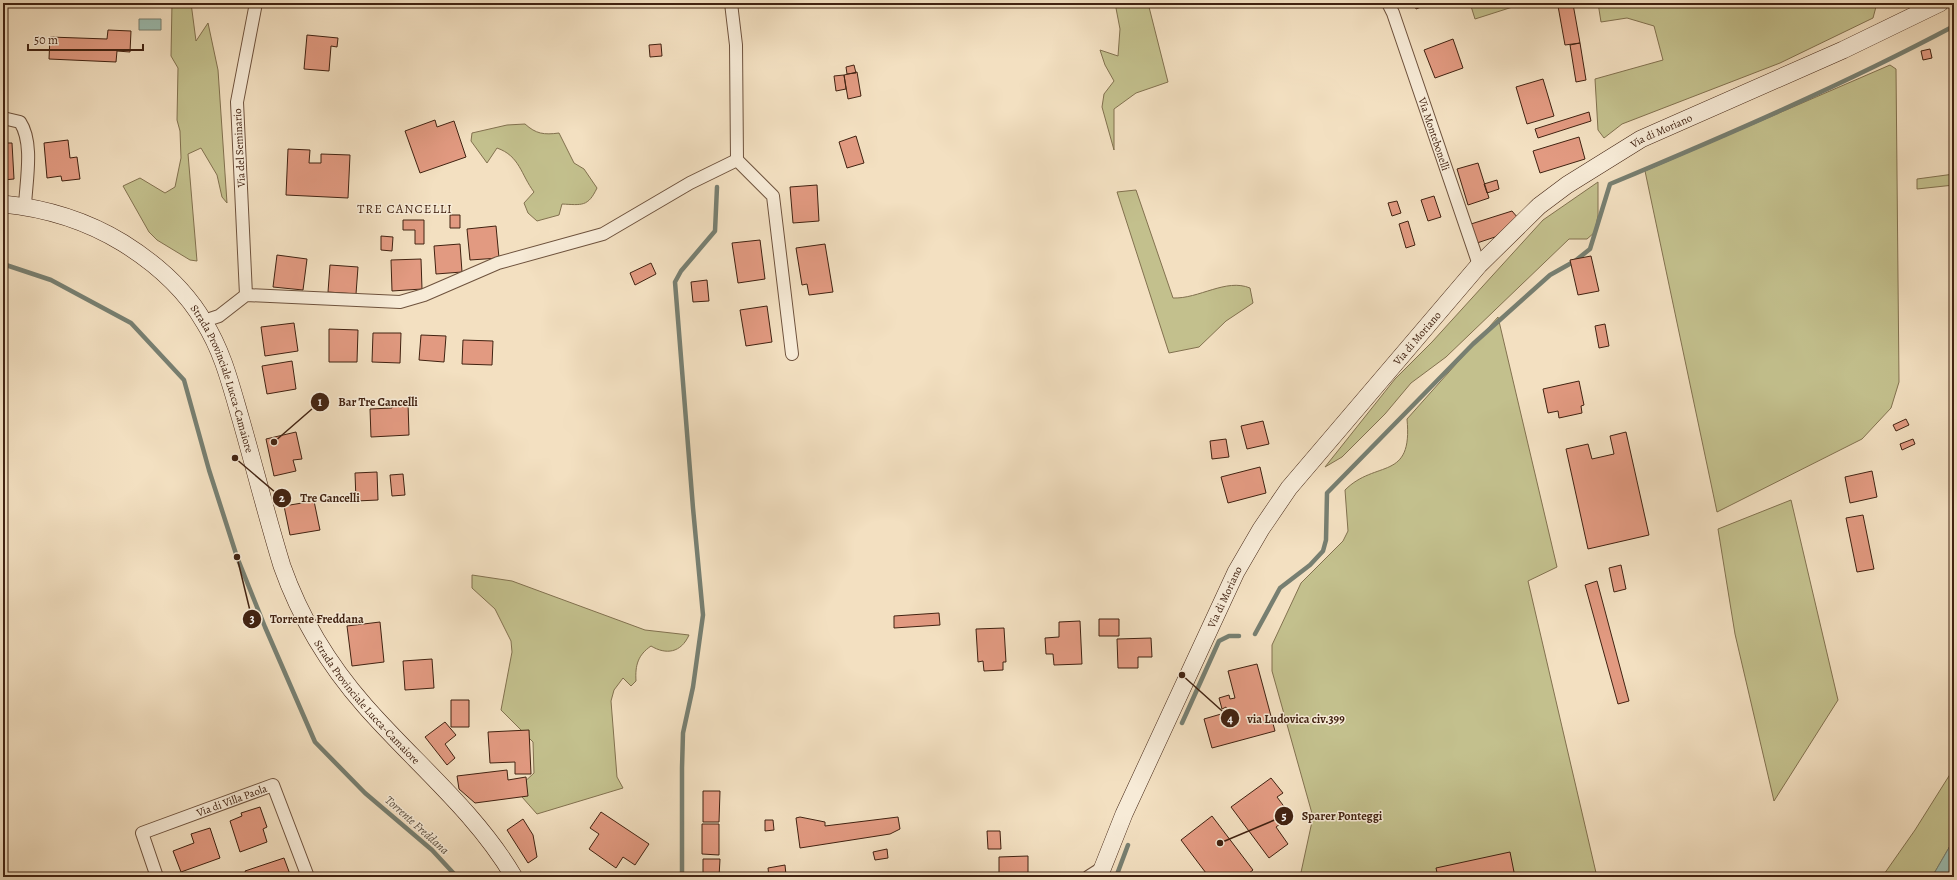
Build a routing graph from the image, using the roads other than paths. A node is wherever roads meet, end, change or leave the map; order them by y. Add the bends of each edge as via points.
1 (256, 3) edge
2 (731, 3) edge
3 (1388, 3) edge
4 (1940, 3) edge
5 (3, 118) edge
6 (737, 160) junction
7 (3, 204) edge
8 (25, 206) junction
9 (1479, 265) junction
10 (246, 295) junction
11 (204, 321) junction
12 (792, 354) dead end
13 (1101, 872) edge
14 (157, 877) edge
15 (308, 877) edge
16 (514, 877) edge
17 (1088, 877) edge

1 - 10 street, Via del Seminario via 237,102
2 - 6 street via 736,45
3 - 9 street, Via Montebonelli
4 - 9 main road, Via di Moriano via 1843,50 1641,139 1567,185 1539,206
5 - 8 street via 20,122 25,129 28,142
6 - 10 street via 690,183 603,234 498,263 424,295 400,302
6 - 12 street via 773,196
7 - 8 main road, Strada Provinciale Lucca-Camaiore
8 - 11 main road, Strada Provinciale Lucca-Camaiore via 92,226 140,253 178,287
9 - 13 main road, Via di Moriano via 1289,488 1261,529 1236,572 1124,814
10 - 11 street via 219,316
11 - 16 main road, Strada Provinciale Lucca-Camaiore via 226,366 282,566 292,596 306,622 332,665 364,706 466,811 497,850
13 - 17 street
14 - 15 street, Via di Villa Paola via 142,833 273,785

